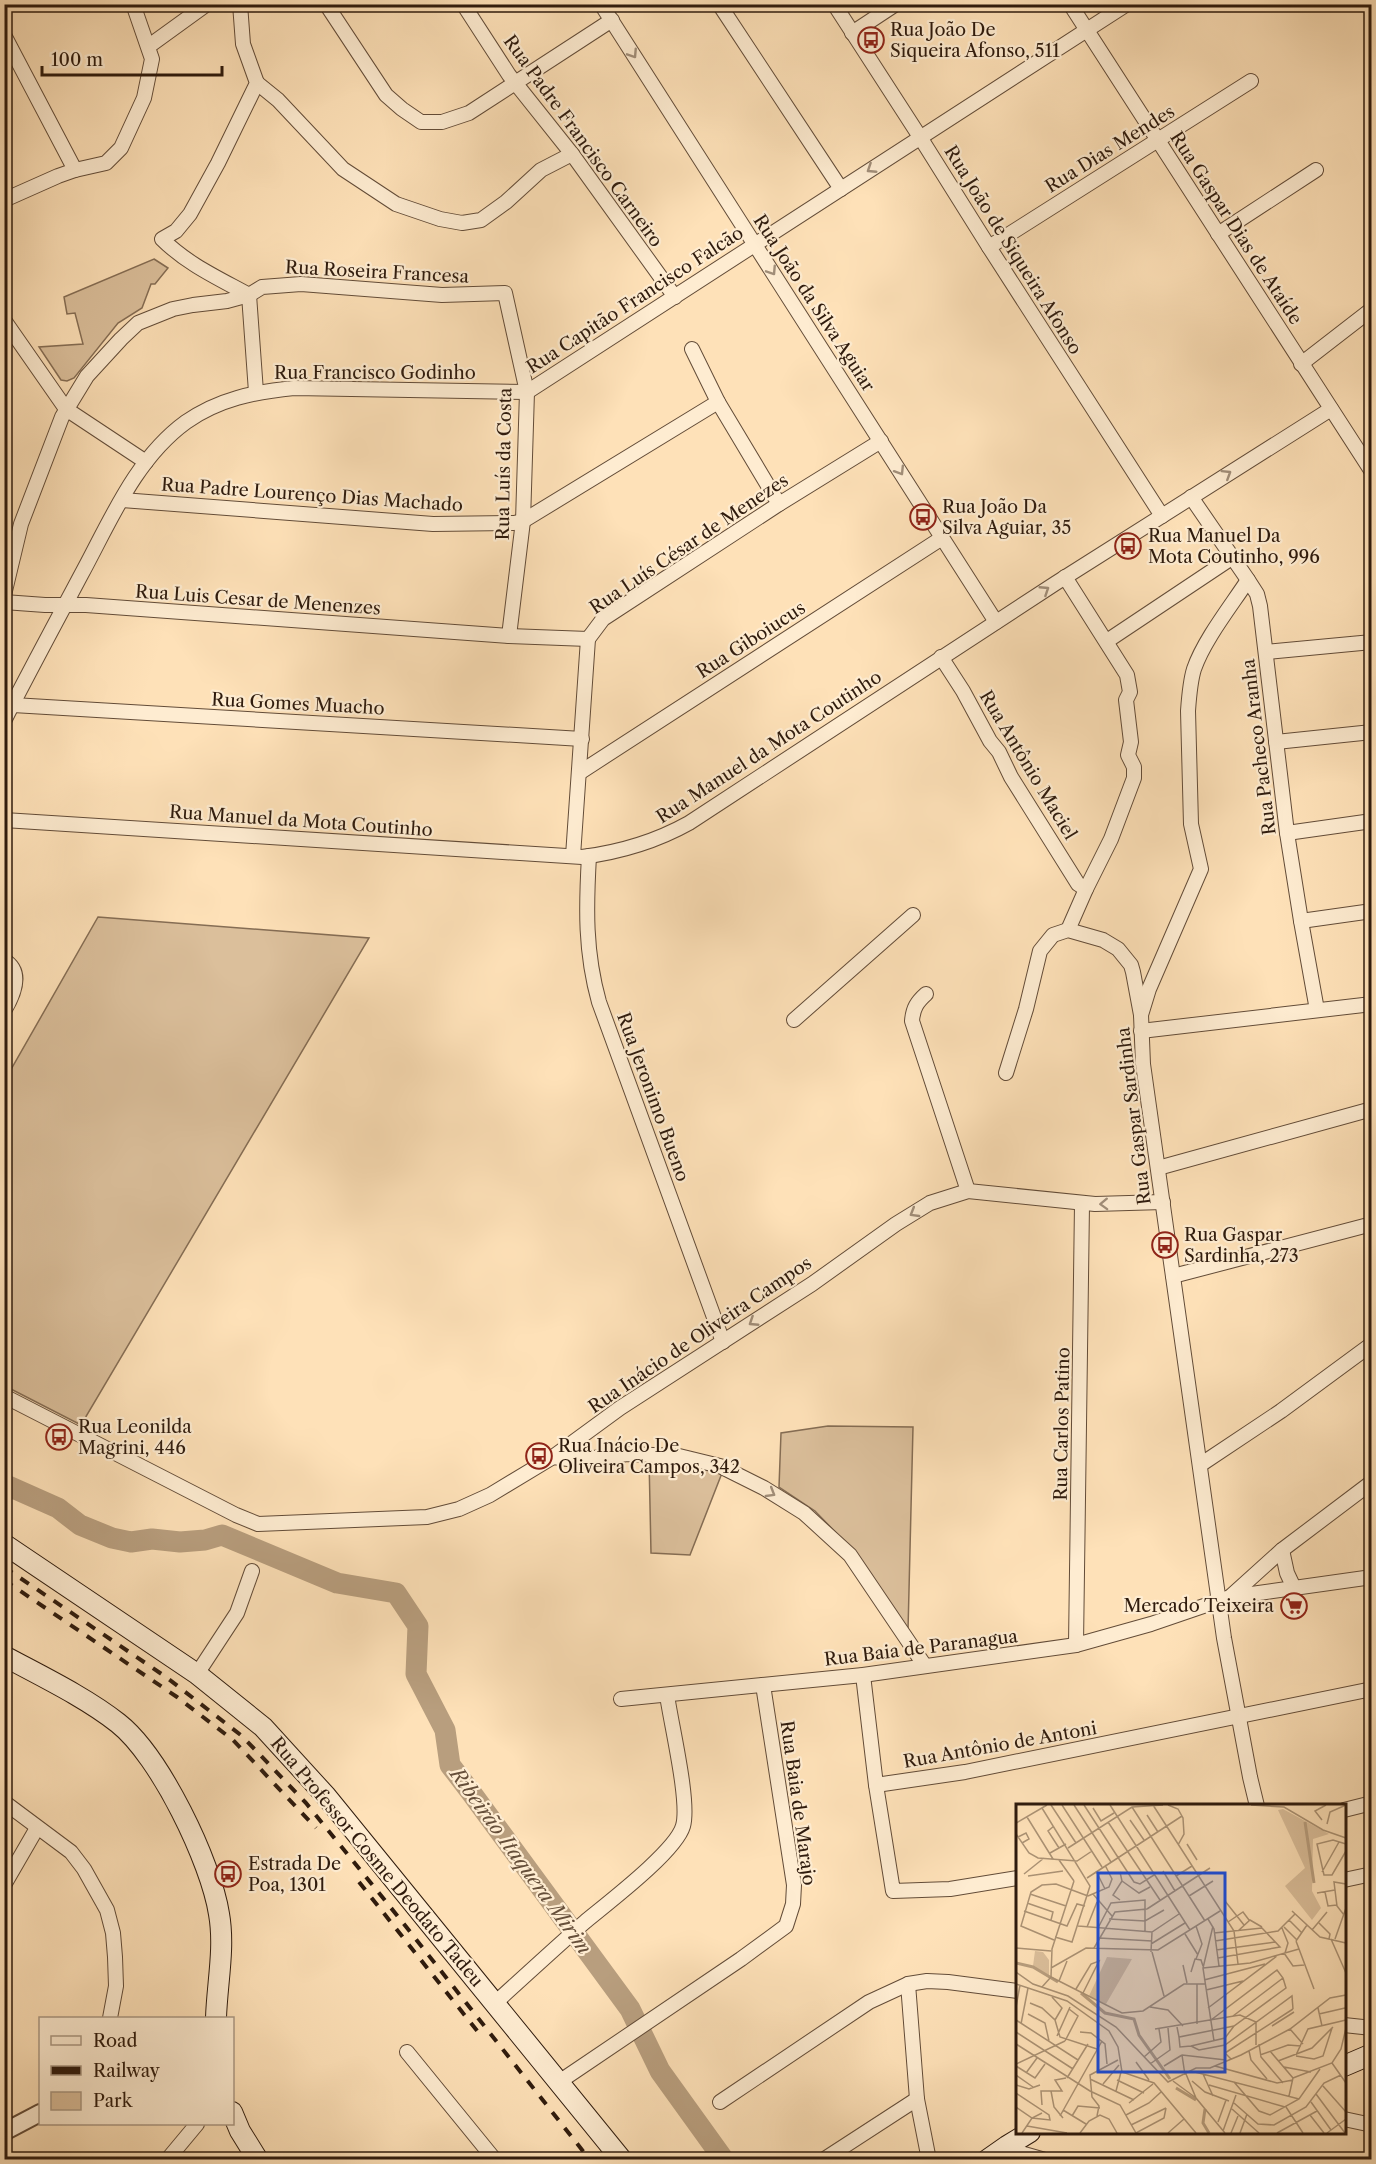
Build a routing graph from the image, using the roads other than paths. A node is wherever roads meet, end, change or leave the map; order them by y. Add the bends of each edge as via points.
1 (133, 4) edge
2 (207, 4) edge
3 (240, 4) edge
4 (326, 4) edge
5 (463, 4) edge
6 (601, 4) edge
7 (719, 4) edge
8 (834, 4) edge
9 (896, 4) edge
10 (1070, 4) edge
11 (1127, 4) edge
12 (612, 20) junction
13 (1086, 30) junction
14 (852, 33) junction
15 (4, 35) edge
16 (149, 46) junction
17 (1251, 81) dead end
18 (257, 82) junction
19 (515, 83) junction
20 (920, 137) junction
21 (1158, 140) junction
22 (572, 154) junction
23 (75, 170) junction
24 (1316, 170) dead end
25 (840, 189) junction
26 (4, 200) edge
27 (1218, 234) junction
28 (755, 244) junction
29 (988, 248) junction
30 (505, 293) joint
31 (249, 295) junction
32 (675, 297) junction
33 (1371, 309) edge
34 (4, 320) edge
35 (692, 349) dead end
36 (1301, 364) junction
37 (256, 392) junction
38 (527, 392) junction
39 (718, 402) junction
40 (66, 409) junction
41 (1330, 409) junction
42 (881, 441) junction
43 (146, 462) junction
44 (1371, 472) edge
45 (1191, 497) junction
46 (122, 500) junction
47 (779, 504) junction
48 (1162, 516) junction
49 (523, 521) junction
50 (942, 538) junction
51 (1233, 557) junction
52 (1065, 577) junction
53 (1248, 580) junction
54 (4, 595) edge
55 (4, 602) edge
56 (65, 606) junction
57 (996, 622) junction
58 (509, 636) junction
59 (588, 639) junction
60 (1107, 641) junction
61 (1371, 642) edge
62 (1266, 652) junction
63 (941, 657) junction
64 (13, 705) junction
65 (4, 721) edge
66 (1371, 732) edge
67 (582, 739) junction
68 (1276, 742) junction
69 (579, 773) junction
70 (4, 820) edge
71 (1371, 821) edge
72 (1287, 833) junction
73 (573, 856) junction
74 (589, 856) junction
75 (1086, 889) junction
76 (1371, 911) edge
77 (913, 915) dead end
78 (1301, 921) junction
79 (1068, 930) junction
80 (4, 960) edge
81 (926, 994) dead end
82 (1371, 1004) edge
83 (1317, 1010) junction
84 (4, 1011) edge
85 (1141, 1015) junction
86 (794, 1020) dead end
87 (1141, 1031) junction
88 (1006, 1073) dead end
89 (1371, 1109) edge
90 (1158, 1168) junction
91 (968, 1191) junction
92 (1163, 1202) junction
93 (1082, 1204) junction
94 (1371, 1224) edge
95 (1173, 1276) junction
96 (723, 1342) junction
97 (1371, 1344) edge
98 (4, 1396) edge
99 (553, 1457) junction
100 (1200, 1465) junction
101 (1371, 1482) edge
102 (4, 1544) edge
103 (1282, 1550) junction
104 (252, 1571) dead end
105 (1371, 1577) edge
106 (1294, 1588) junction
107 (1224, 1599) junction
108 (1076, 1645) junction
109 (4, 1656) edge
110 (925, 1666) junction
111 (197, 1674) junction
112 (863, 1675) junction
113 (763, 1685) junction
114 (1371, 1689) edge
115 (667, 1695) junction
116 (621, 1699) dead end
117 (1239, 1717) junction
118 (876, 1785) junction
119 (4, 1802) edge
120 (1371, 1803) edge
121 (1257, 1804) edge
122 (1346, 1809) edge
123 (37, 1827) junction
124 (1371, 1874) edge
125 (1346, 1880) edge
126 (1015, 1881) edge
127 (4, 1885) edge
128 (908, 1984) junction
129 (1016, 1991) edge
130 (495, 2003) junction
131 (110, 2017) edge
132 (216, 2017) edge
133 (1346, 2025) edge
134 (1371, 2028) edge
135 (407, 2052) dead end
136 (1371, 2054) edge
137 (1346, 2065) edge
138 (559, 2082) junction
139 (917, 2098) junction
140 (720, 2102) dead end
141 (39, 2114) edge
142 (234, 2117) edge
143 (1346, 2119) edge
144 (196, 2125) edge
145 (1371, 2125) edge
146 (4, 2132) edge
147 (1028, 2134) edge
148 (1006, 2145) junction
149 (167, 2160) edge
150 (258, 2160) edge
151 (495, 2160) edge
152 (622, 2160) edge
153 (823, 2160) edge
154 (929, 2160) edge
155 (987, 2160) edge
156 (1046, 2160) edge

1 - 16 street
2 - 16 street
3 - 18 street via 243,45
4 - 19 street via 386,95 421,122 457,118
5 - 19 street, Rua Padre Francisco Carneiro
6 - 12 street, Rua João da Silva Aguiar
7 - 25 street
8 - 14 street, Rua João de Siqueira Afonso
9 - 14 street
10 - 13 street, Rua Gaspar Dias de Ataíde
11 - 13 street, Rua Capitão Francisco Falcão
12 - 19 street
12 -> 28 street, Rua João da Silva Aguiar
13 - 20 street, Rua Capitão Francisco Falcão
13 - 21 street, Rua Gaspar Dias de Ataíde
14 - 20 street, Rua João de Siqueira Afonso
15 - 23 street
16 - 23 street via 150,78 121,148 106,164
17 - 21 street, Rua Dias Mendes
18 - 22 street via 350,174 396,204 440,219 462,223 482,220 541,170
18 - 31 street via 190,214 176,231 162,239 181,257
19 - 22 street, Rua Padre Francisco Carneiro
20 -> 25 street, Rua Capitão Francisco Falcão
20 - 29 street, Rua João de Siqueira Afonso
21 - 27 street, Rua Gaspar Dias de Ataíde
21 - 29 street, Rua Dias Mendes
22 - 32 street, Rua Padre Francisco Carneiro
23 - 26 street
24 - 27 street
25 - 28 street, Rua Capitão Francisco Falcão
27 - 36 street, Rua Gaspar Dias de Ataíde
28 - 32 street, Rua Capitão Francisco Falcão
28 -> 42 street, Rua João da Silva Aguiar
29 - 48 street, Rua João de Siqueira Afonso
30 - 31 street, Rua Roseira Francesa via 442,295 301,284 262,287
30 - 38 street, Rua Luís da Costa
31 - 37 street
31 - 40 street, Rua Roseira Francesa via 173,309 138,323 87,376
32 - 38 street, Rua Capitão Francisco Falcão
33 - 36 street
34 - 40 street
35 - 39 street
36 - 41 street, Rua Gaspar Dias de Ataíde
37 - 38 street, Rua Francisco Godinho via 294,388
37 - 43 street, Rua Francisco Godinho via 216,404 187,422
38 - 49 street, Rua Luís da Costa
39 - 47 street
39 - 49 street, Rua Padre Lourenço Dias Machado
40 - 43 street
40 - 54 street, Rua Roseira Francesa via 21,524
41 - 44 street, Rua Gaspar Dias de Ataíde
45 -> 41 street, Rua Manuel da Mota Coutinho
42 - 47 street, Rua Luís César de Menezes
42 -> 50 street, Rua João da Silva Aguiar
43 - 46 street, Rua Francisco Godinho
45 - 48 street, Rua Manuel da Mota Coutinho
45 - 51 street, Rua Pacheco Aranha
46 - 49 street, Rua Padre Lourenço Dias Machado via 433,524
46 - 56 street, Rua Francisco Godinho
47 - 59 street, Rua Luís César de Menezes via 603,619
48 - 52 street, Rua Manuel da Mota Coutinho
49 - 58 street, Rua Luís da Costa
50 - 57 street, Rua João da Silva Aguiar
50 - 69 street, Rua Giboiucus
51 - 53 street, Rua Pacheco Aranha
51 - 60 street
57 -> 52 street, Rua Manuel da Mota Coutinho
52 - 60 street
53 - 62 street, Rua Pacheco Aranha via 1257,594
53 - 85 street, Rua Gaspar Sardinha via 1214,630 1195,667 1188,711 1191,824 1201,869
55 - 56 street, Rua Luis Cesar de Menenzes
56 - 58 street, Rua Luis Cesar de Menenzes
56 - 64 street, Rua Francisco Godinho
57 - 63 street, Rua Manuel da Mota Coutinho
58 - 59 street, Rua Luís César de Menezes
59 - 67 street
60 - 75 street via 1128,681 1128,755 1134,778 1111,840
61 - 62 street
62 - 68 street, Rua Pacheco Aranha
63 - 74 street, Rua Manuel da Mota Coutinho via 689,823 653,842
63 - 75 street, Rua Antônio Maciel via 1011,777 1078,884
64 - 65 street, Rua Francisco Godinho
64 - 67 street, Rua Gomes Muacho
66 - 68 street
67 - 69 street
68 - 72 street, Rua Pacheco Aranha
69 - 73 street
70 - 73 street, Rua Manuel da Mota Coutinho
71 - 72 street
72 - 78 street, Rua Pacheco Aranha
73 - 74 street, Rua Manuel da Mota Coutinho
74 - 96 street, Rua Jeronimo Bueno via 586,916 595,985
75 - 79 street
76 - 78 street
77 - 86 street
78 - 83 street, Rua Pacheco Aranha
79 - 85 street via 1103,940 1122,953 1134,972
79 - 88 street via 1053,935 1040,951
80 - 84 street via 15,971 15,993
81 - 91 street via 917,1002 912,1021
82 - 83 street
83 - 87 street
85 - 87 street, Rua Gaspar Sardinha
87 - 90 street, Rua Gaspar Sardinha
89 - 90 street
90 - 92 street, Rua Gaspar Sardinha
91 - 93 street, Rua Inácio de Oliveira Campos
91 -> 96 street, Rua Inácio de Oliveira Campos via 930,1203
92 -> 93 street, Rua Inácio de Oliveira Campos
92 - 95 street, Rua Gaspar Sardinha
93 - 108 street, Rua Carlos Patino
94 - 95 street
95 - 100 street, Rua Gaspar Sardinha
96 - 99 street, Rua Inácio de Oliveira Campos via 620,1408
97 - 100 street
98 - 99 street, Rua Inácio de Oliveira Campos via 258,1524 427,1517 490,1495
99 -> 110 street via 576,1460 628,1454 679,1456 720,1466 764,1488 804,1513 850,1555
100 - 107 street, Rua Gaspar Sardinha
101 - 103 street
102 - 111 main road, Rua Professor Cosme Deodato Tadeu
103 - 106 street
103 - 107 street
104 - 111 street via 237,1613
105 - 106 street
106 - 107 street
107 - 108 street, Rua Baia de Paranagua
107 - 117 street, Rua Gaspar Sardinha
108 - 110 street, Rua Baia de Paranagua
109 - 132 main road via 118,1723 137,1741 161,1777 188,1828 214,1892 222,1942
110 - 112 street, Rua Baia de Paranagua
111 - 130 main road, Rua Professor Cosme Deodato Tadeu via 287,1751
112 - 113 street, Rua Baia de Paranagua
112 - 118 street
113 - 115 street, Rua Baia de Paranagua
113 - 138 street, Rua Baia de Marajo via 794,1885 786,1926
114 - 117 street, Rua Antônio de Antoni
115 - 116 street, Rua Baia de Paranagua
115 - 130 street via 684,1799 684,1824 679,1835
117 - 118 street, Rua Antônio de Antoni via 965,1772
117 - 121 street, Rua Gaspar Sardinha
118 - 126 street via 893,1891
119 - 123 street
120 - 122 street
123 - 127 street
123 - 131 street via 78,1859 107,1910 116,1958
124 - 125 street
128 - 129 street via 948,1982
128 - 139 street
128 - 140 street via 869,2002
130 - 138 main road, Rua Professor Cosme Deodato Tadeu
133 - 134 street
135 - 151 street
136 - 137 main road
138 - 152 main road, Rua Professor Cosme Deodato Tadeu
139 - 153 street
139 - 154 street
141 - 146 street
142 - 150 main road
143 - 145 street
144 - 149 street
147 - 148 main road
148 - 155 main road
148 - 156 street

